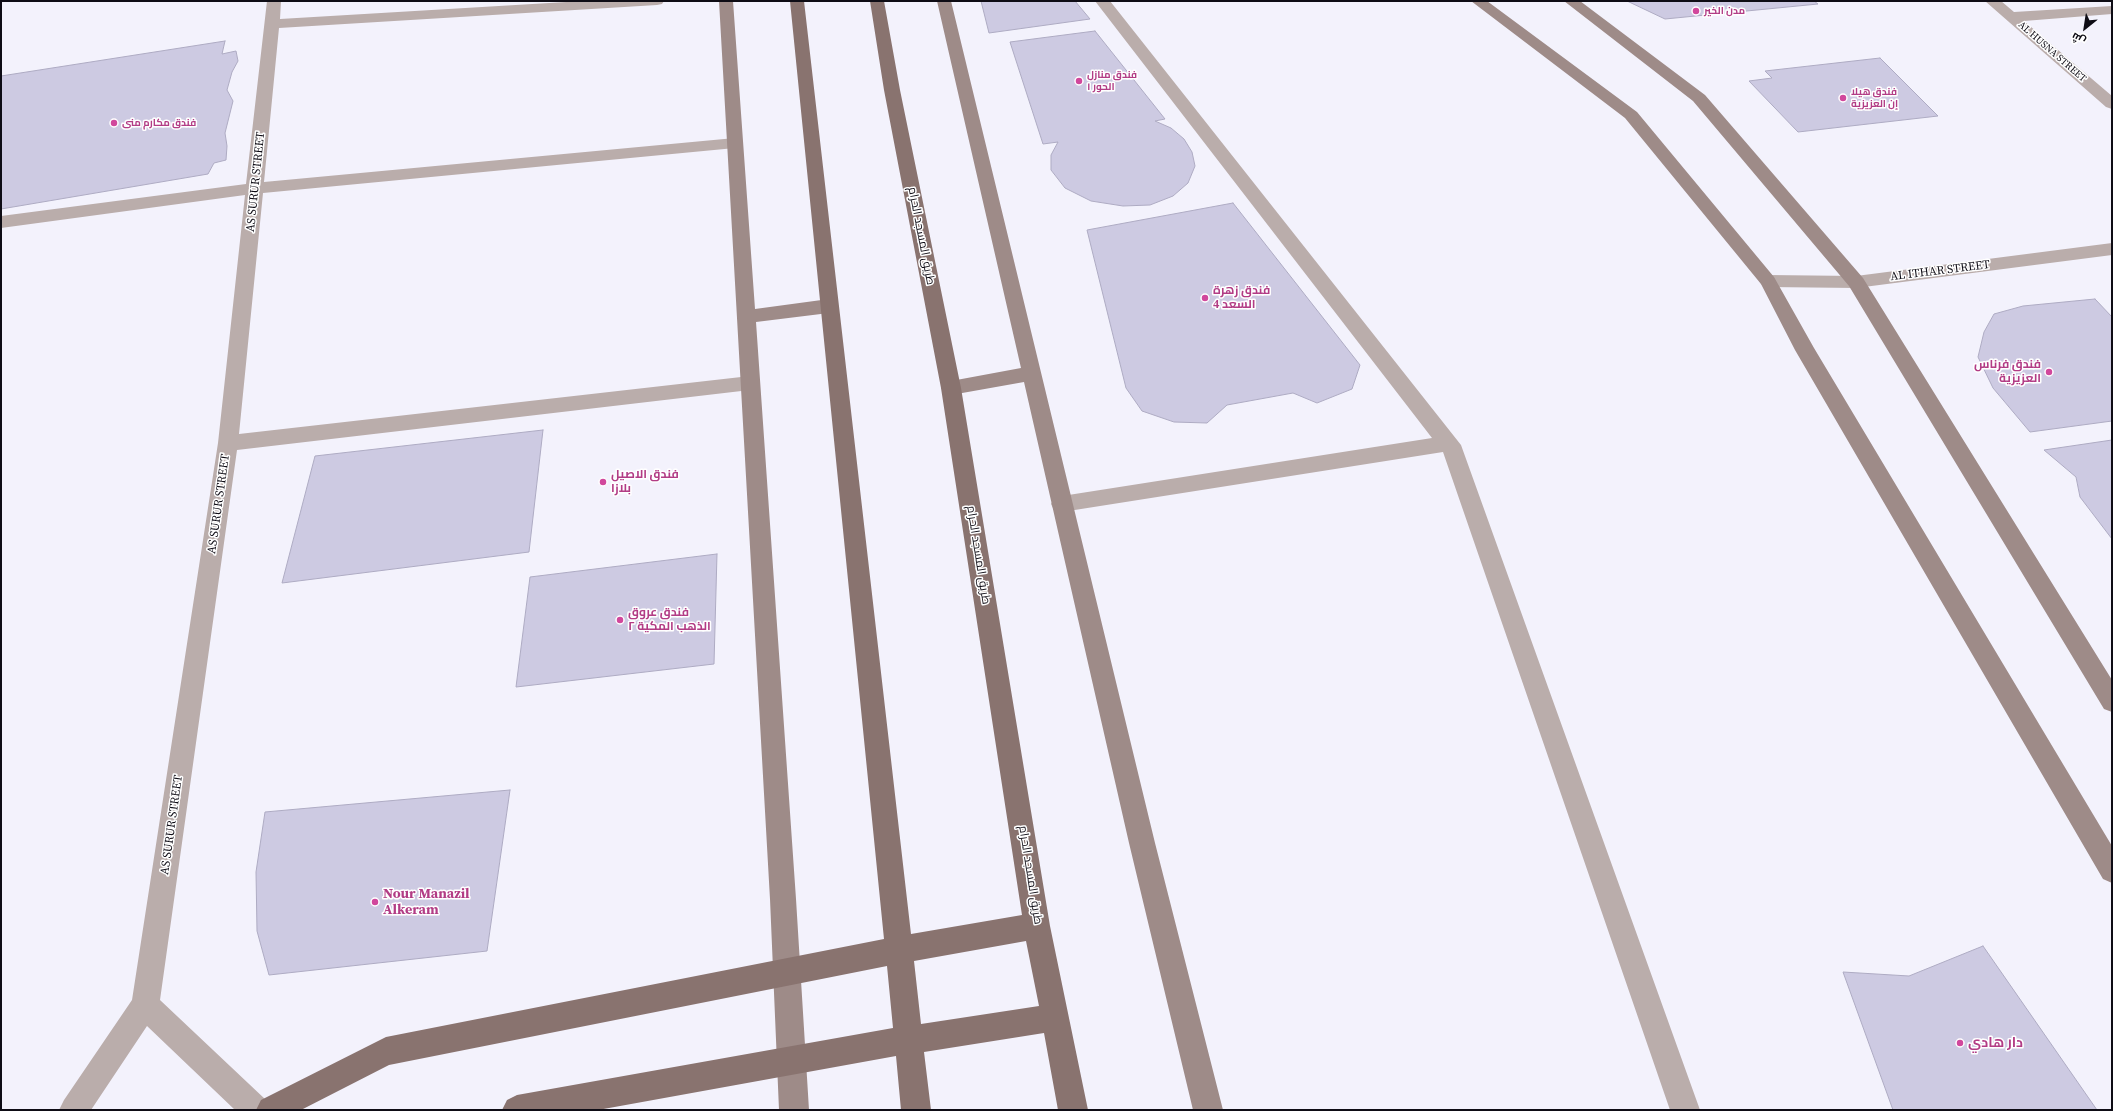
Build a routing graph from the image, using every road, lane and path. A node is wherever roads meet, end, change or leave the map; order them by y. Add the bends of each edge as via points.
1 (274, 1) edge
2 (657, 1) edge
3 (726, 1) edge
4 (797, 1) edge
5 (877, 1) edge
6 (944, 1) edge
7 (1102, 1) edge
8 (1478, 1) edge
9 (1572, 1) edge
10 (1992, 1) edge
11 (2112, 10) edge
12 (2010, 17) junction
13 (272, 24) junction
14 (2112, 104) edge
15 (735, 143) junction
16 (255, 188) junction
17 (1, 222) edge
18 (2112, 249) edge
19 (1768, 281) junction
20 (1856, 282) junction
21 (829, 306) junction
22 (746, 317) junction
23 (1032, 373) junction
24 (750, 384) junction
25 (951, 388) junction
26 (1448, 443) junction
27 (228, 444) junction
28 (1062, 504) junction
29 (2112, 701) edge
30 (2112, 870) edge
31 (1037, 926) junction
32 (899, 950) junction
33 (786, 972) junction
34 (145, 1005) junction
35 (1055, 1017) junction
36 (908, 1040) junction
37 (791, 1061) junction
38 (74, 1110) edge
39 (256, 1110) edge
40 (271, 1110) edge
41 (517, 1110) edge
42 (794, 1110) edge
43 (916, 1110) edge
44 (1073, 1110) edge
45 (1208, 1110) edge
46 (1685, 1110) edge

1 - 13 street, AS SURUR STREET
2 - 13 street
3 - 15 street
4 - 21 main road
5 - 25 main road, طريق المسجد الحرام
6 - 23 street
7 - 26 street
8 - 19 street via 1631,115
9 - 20 street via 1699,98
10 - 12 street, AL HUSNA STREET
11 - 12 street
12 - 14 street, AL HUSNA STREET
13 - 16 street, AS SURUR STREET
15 - 16 street
15 - 22 street
16 - 17 street
16 - 27 street, AS SURUR STREET
18 - 20 street, AL ITHAR STREET
19 - 20 street, AL ITHAR STREET
19 - 30 street via 1805,350
20 - 29 street
21 - 22 street
21 - 32 main road
22 - 24 street
23 - 25 street
23 - 28 street
24 - 27 street
24 - 33 street
25 - 31 main road, طريق المسجد الحرام
26 - 28 street
26 - 46 street via 1454,451
27 - 34 street, AS SURUR STREET
28 - 45 street
31 - 32 main road
31 - 35 main road, طريق المسجد الحرام
32 - 33 main road
32 - 36 main road
33 - 37 street
33 - 40 main road via 386,1051
34 - 38 street
34 - 39 street
35 - 36 main road
35 - 44 main road, طريق المسجد الحرام
36 - 37 main road
36 - 43 main road
37 - 41 main road
37 - 42 street

